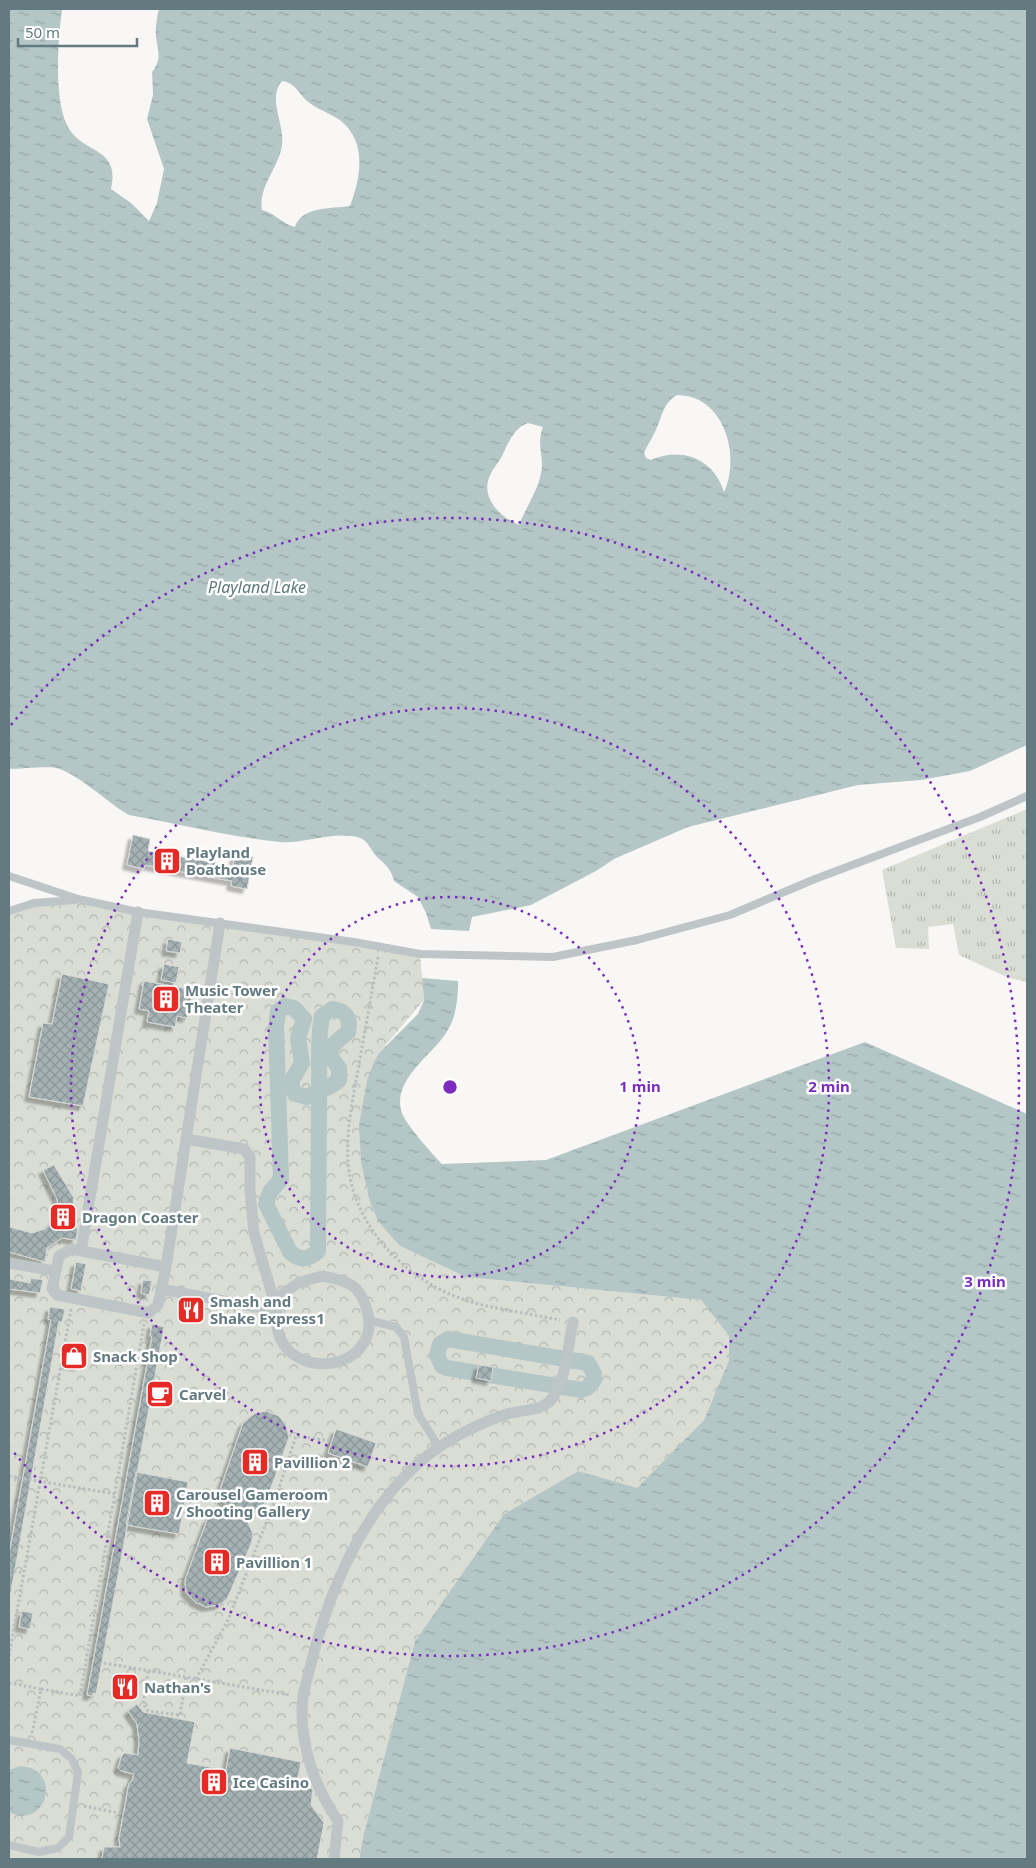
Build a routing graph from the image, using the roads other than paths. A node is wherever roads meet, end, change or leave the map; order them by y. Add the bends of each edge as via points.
1 (1027, 796) edge
2 (9, 876) edge
3 (78, 899) junction
4 (9, 911) edge
5 (138, 912) junction
6 (220, 923) junction
7 (186, 1139) junction
8 (81, 1251) junction
9 (9, 1263) edge
10 (166, 1267) junction
11 (56, 1271) junction
12 (162, 1289) junction
13 (277, 1311) junction
14 (368, 1320) junction
15 (573, 1322) road end
16 (439, 1448) junction
17 (9, 1740) edge
18 (9, 1845) edge
19 (334, 1859) edge

1 - 6 lane via 730,915 637,940 552,957 420,954
2 - 3 lane
3 - 4 lane via 34,903
3 - 5 lane
5 - 6 lane
5 - 8 street
6 - 7 street
7 - 10 street
7 - 13 street via 244,1149 250,1157 254,1233
8 - 10 street
8 - 11 street via 71,1249 59,1256
9 - 11 street
10 - 12 street
11 - 12 street via 52,1289 57,1295 149,1313 158,1305
12 - 13 street
13 - 14 street via 281,1295 300,1282 323,1276 346,1281 362,1294
13 - 14 street via 280,1338 292,1355 309,1363 328,1365 352,1357 367,1337
14 - 16 lane via 396,1327 404,1337 418,1414
15 - 16 street via 559,1390 548,1402 474,1427
16 - 19 street via 403,1477 364,1531 333,1591 316,1645 303,1698 305,1741 323,1799 338,1822
17 - 18 lane via 60,1749 72,1758 78,1772 69,1837 58,1848 39,1852

